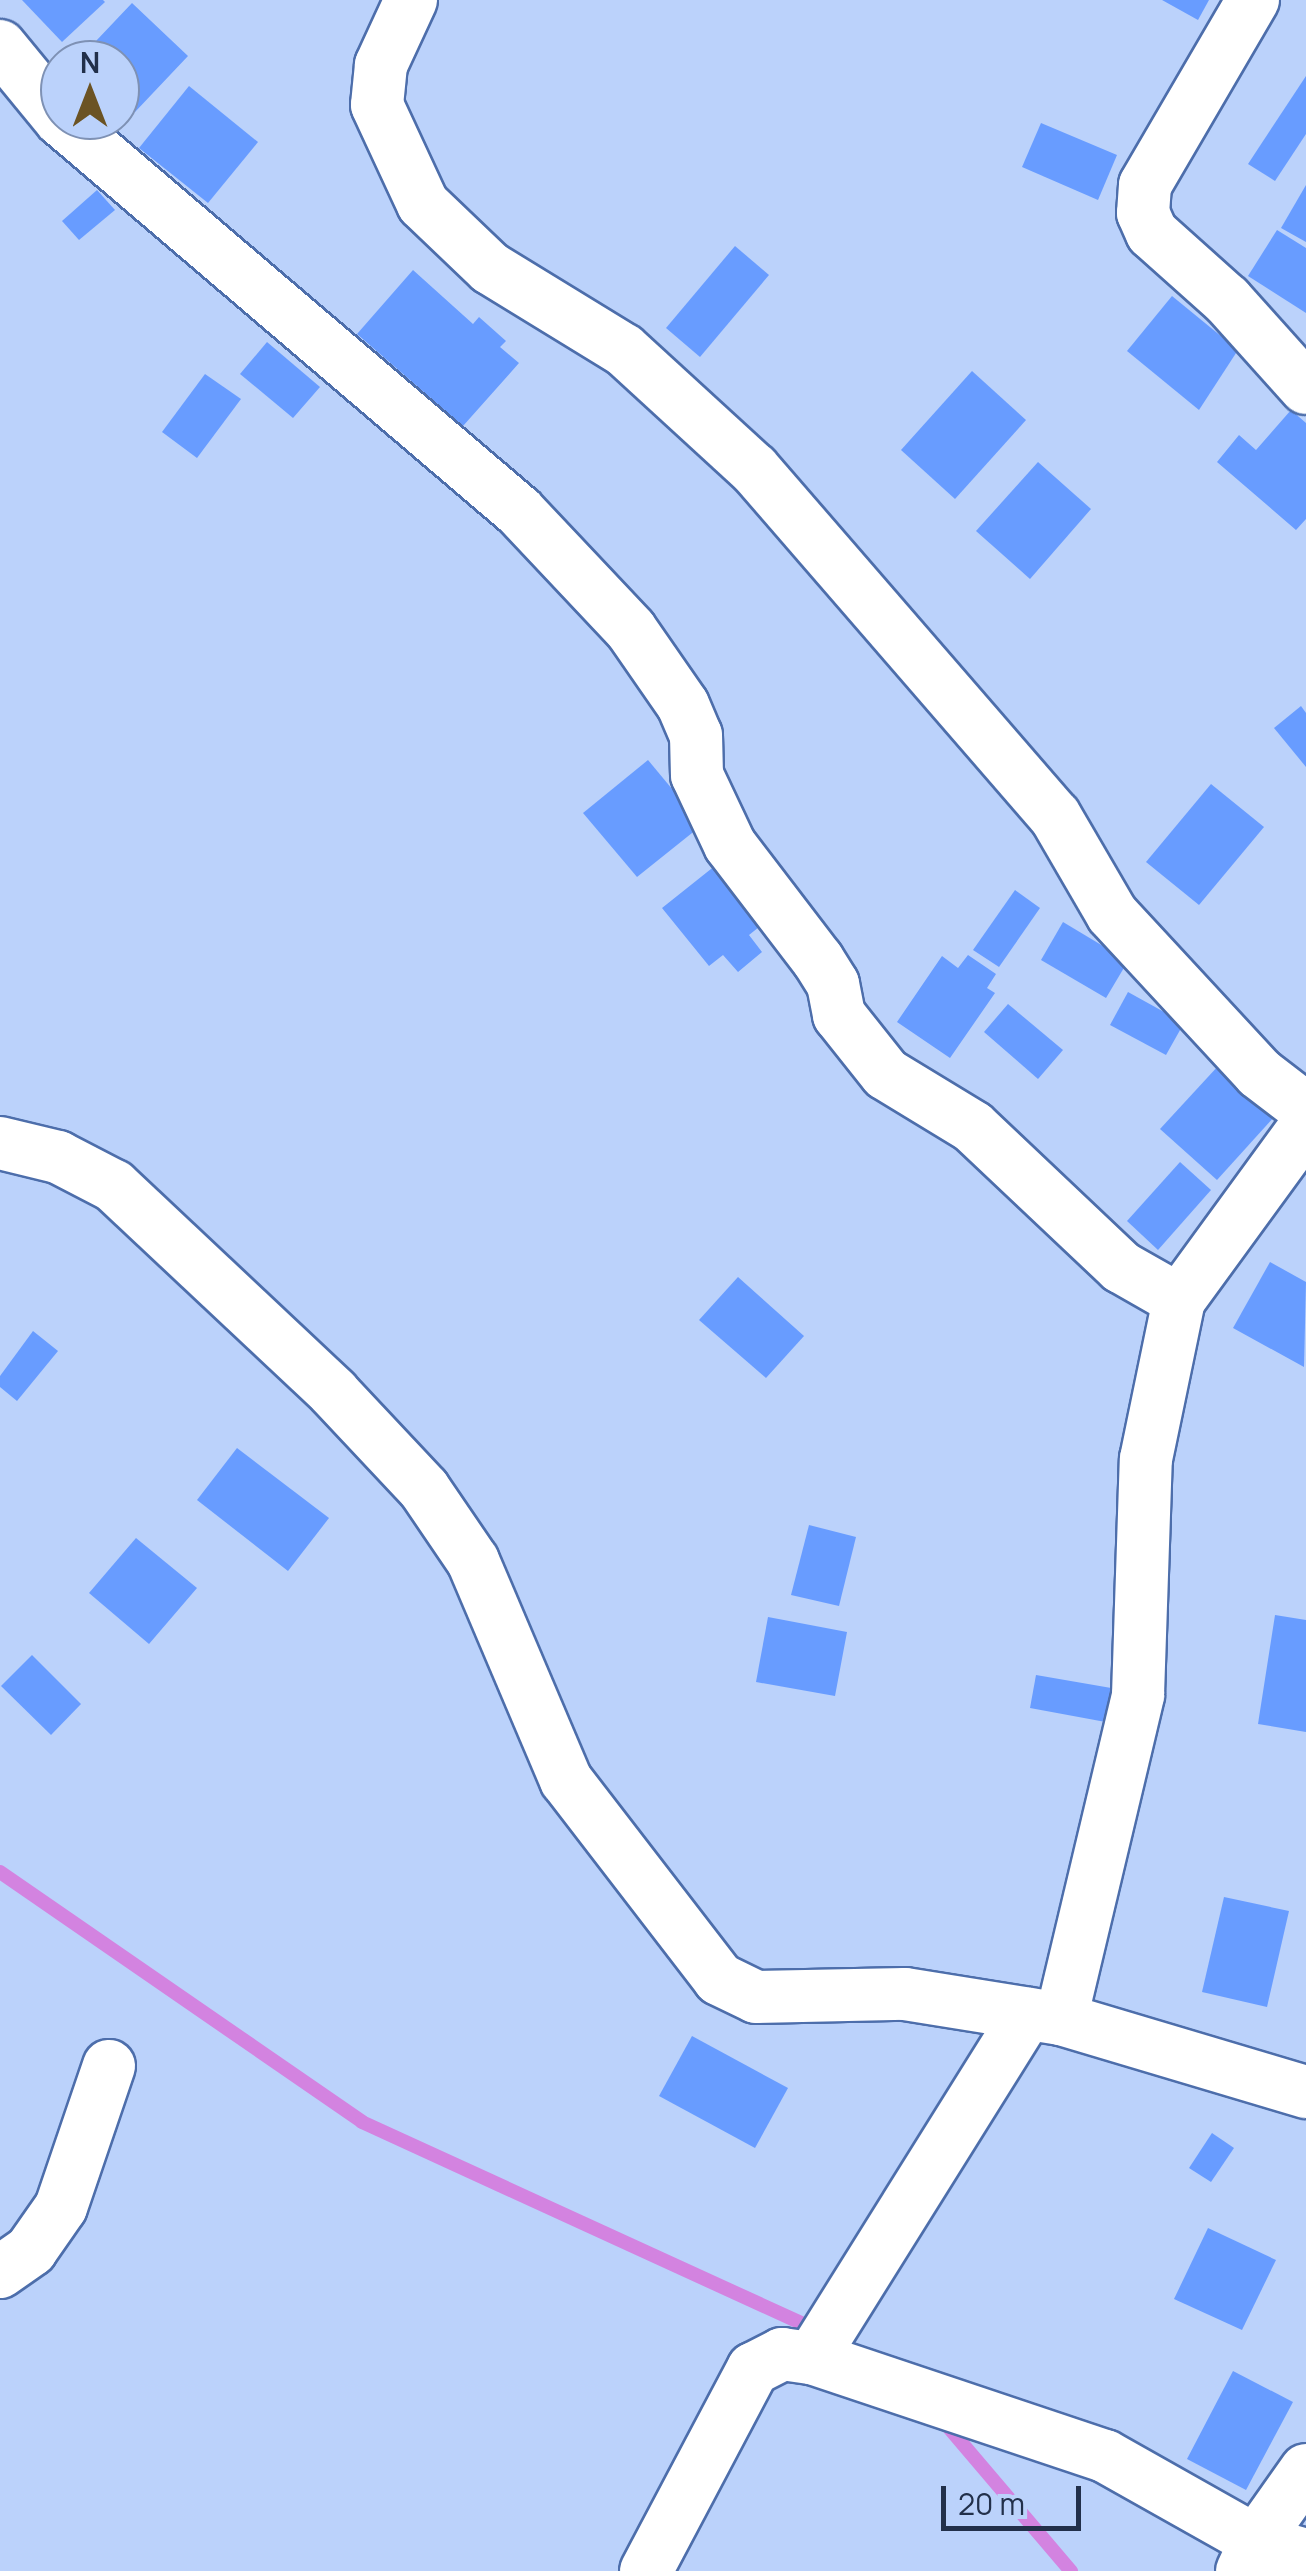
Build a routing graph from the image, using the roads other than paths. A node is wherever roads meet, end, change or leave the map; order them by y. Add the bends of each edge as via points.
1 (410, 0) edge
2 (1253, 0) edge
3 (0, 46) edge
4 (40, 94) edge
5 (86, 140) edge
6 (1306, 388) edge
7 (1306, 1109) edge
8 (1306, 1126) edge
9 (0, 1143) edge
10 (1179, 1300) junction
11 (1044, 2016) junction
12 (109, 2066) dead end
13 (1306, 2092) edge
14 (0, 2272) edge
15 (812, 2358) junction
16 (1306, 2470) edge
17 (1306, 2555) edge
18 (1249, 2556) edge
19 (646, 2571) edge

1 - 7 street via 381,65 377,105 423,204 490,268 624,350 754,469 1055,816 1122,926 1259,1073
2 - 6 street via 1145,185 1143,214 1152,233 1227,300
3 - 4 street
5 - 10 street via 520,511 631,630 683,705 696,735 697,775 730,845 818,960 833,984 839,1014 886,1074 973,1127 1122,1267
8 - 10 street
9 - 11 street via 58,1157 114,1186 333,1392 424,1489 473,1561 566,1780 718,1979 756,1997 906,1994
10 - 11 street via 1146,1459 1138,1695
11 - 13 street
11 - 15 street
12 - 14 street via 61,2207 30,2250
15 - 18 street via 1105,2456
15 - 19 street via 782,2354 753,2369
16 - 18 street
17 - 18 street

